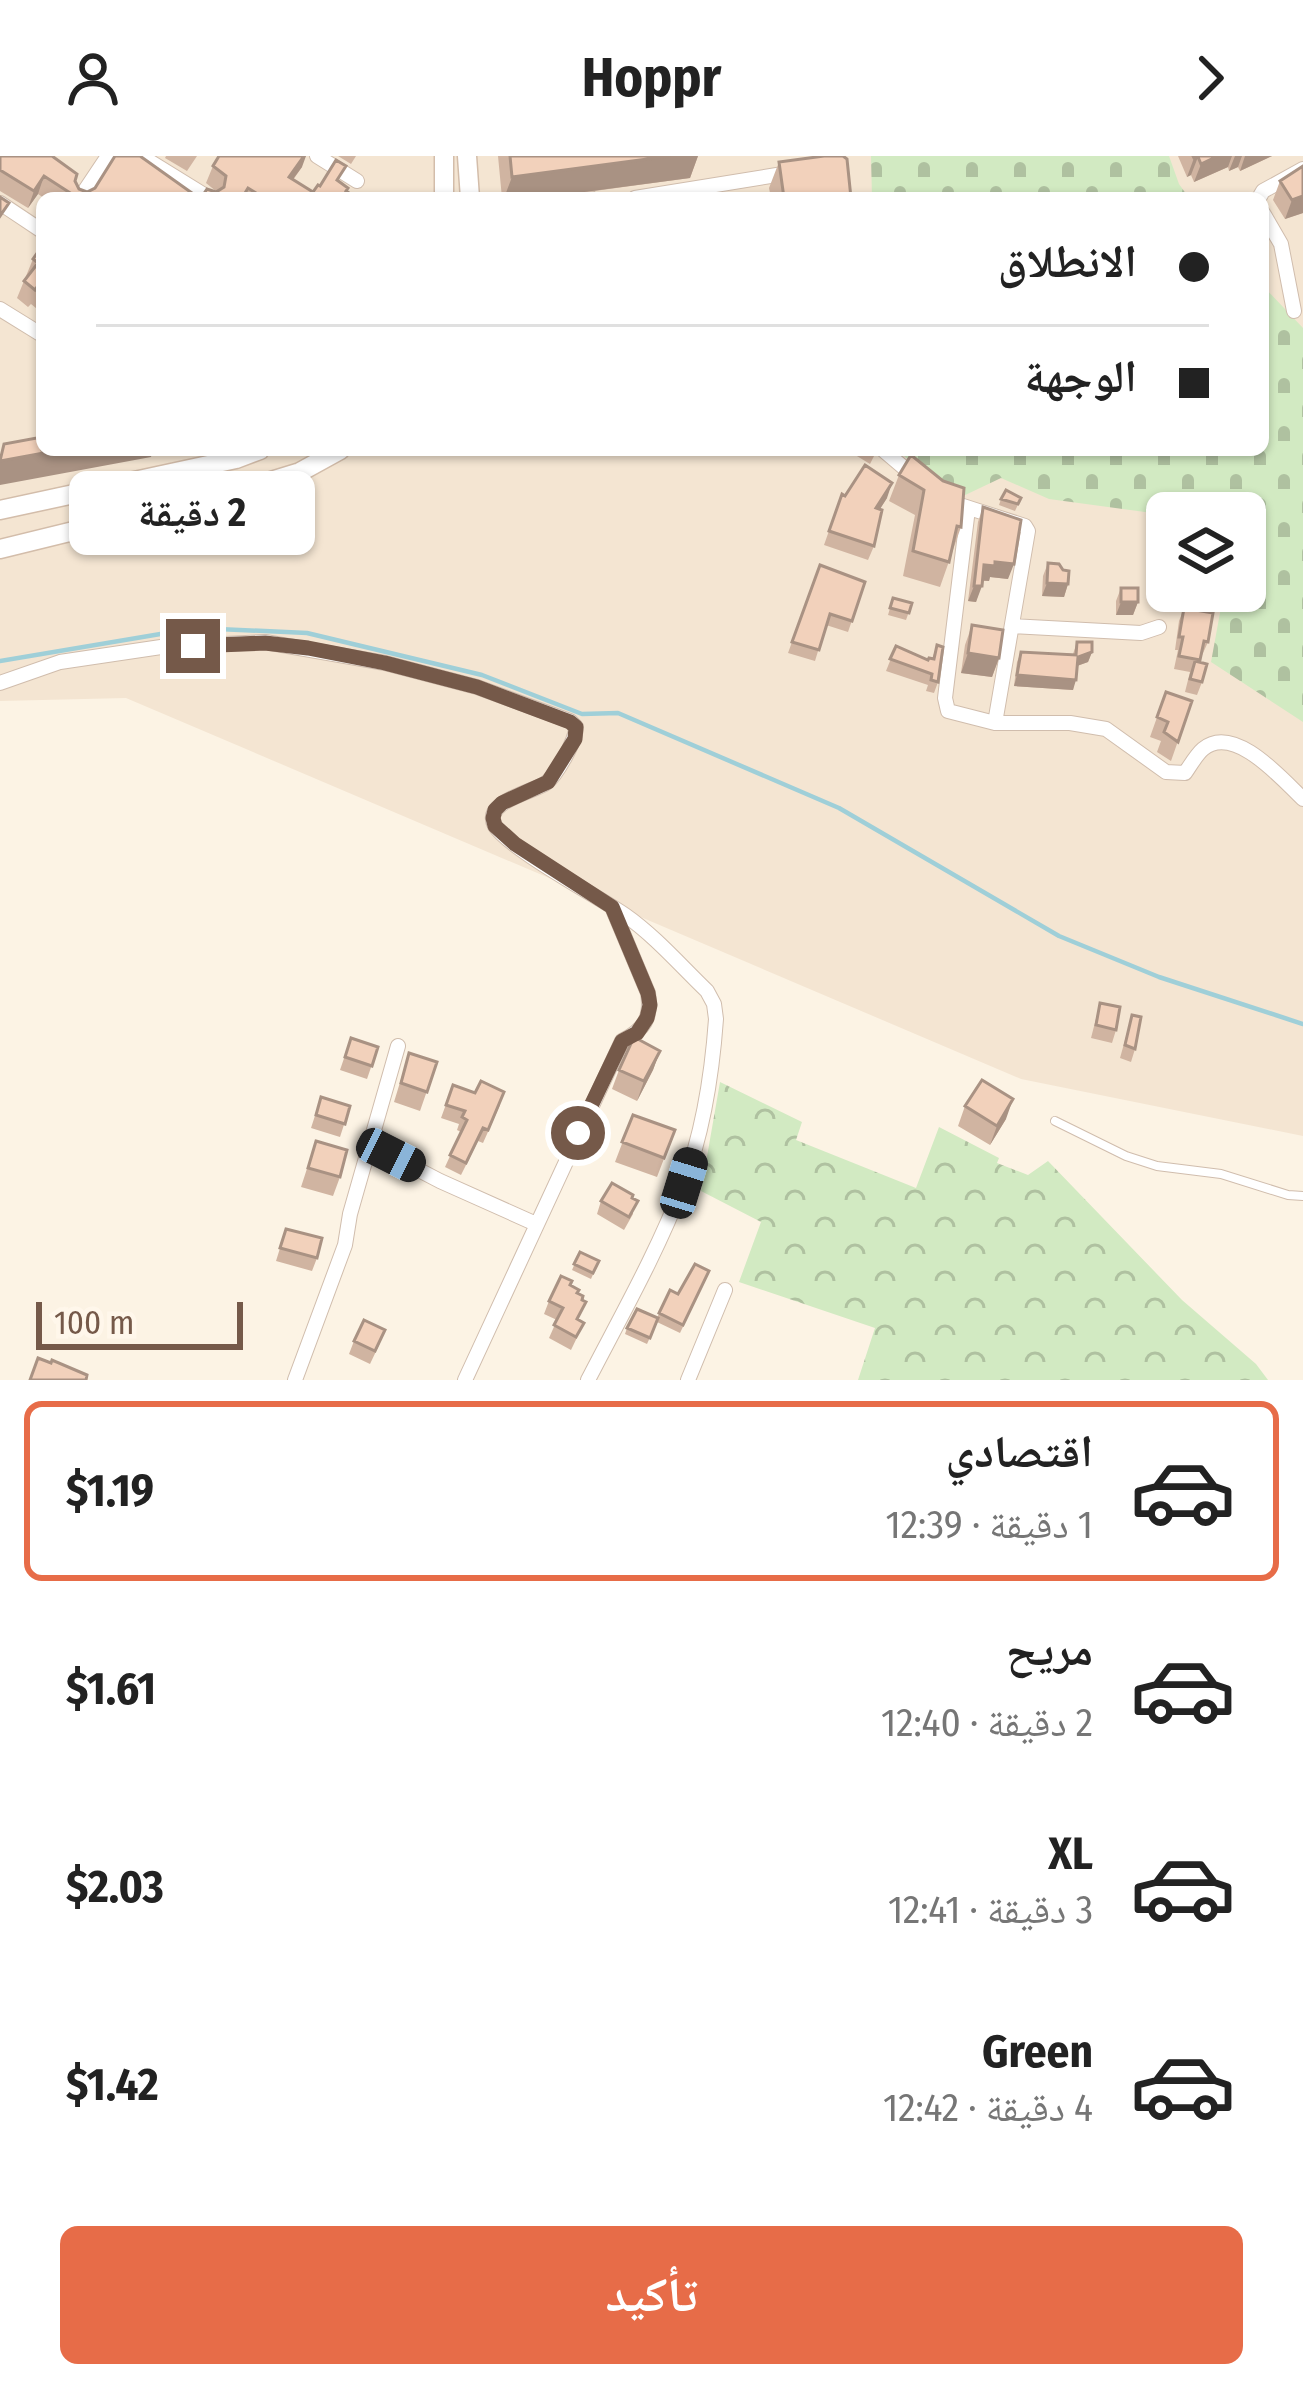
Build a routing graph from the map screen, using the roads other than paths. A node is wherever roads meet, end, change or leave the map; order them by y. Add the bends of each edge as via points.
1 (109, 156) edge
2 (141, 156) edge
3 (317, 156) edge
4 (444, 156) edge
5 (467, 156) edge
6 (814, 169) edge
7 (1303, 170) edge
8 (357, 181) dead end
9 (84, 192) edge
10 (199, 192) edge
11 (444, 192) edge
12 (470, 192) edge
13 (672, 192) edge
14 (1262, 192) edge
15 (0, 203) edge
16 (1269, 223) edge
17 (36, 227) edge
18 (0, 309) edge
19 (1294, 311) dead end
20 (36, 331) edge
21 (244, 456) edge
22 (329, 456) edge
23 (891, 456) edge
24 (922, 483) edge
25 (940, 497) edge
26 (968, 508) junction
27 (0, 510) edge
28 (0, 549) edge
29 (1012, 626) junction
30 (1159, 627) dead end
31 (0, 683) edge
32 (995, 723) junction
33 (1303, 799) edge
34 (612, 907) junction
35 (398, 1046) dead end
36 (1055, 1121) dead end
37 (369, 1144) junction
38 (1303, 1196) edge
39 (536, 1224) junction
40 (725, 1290) dead end
41 (295, 1380) edge
42 (465, 1380) edge
43 (588, 1380) edge
44 (688, 1380) edge

1 - 9 street
2 - 10 street
3 - 8 street
4 - 11 main road
5 - 12 main road
6 - 13 street
7 - 14 street
15 - 17 street
16 - 19 street
18 - 20 street
21 - 27 main road
22 - 28 main road via 244,489
23 - 24 street
25 - 26 street
26 - 29 street via 1028,531
26 - 32 street via 945,698 948,711
29 - 30 street via 1141,633
29 - 32 street
31 - 34 street via 60,662 265,643 477,687 576,727 548,782 502,803 493,818 515,844
32 - 33 street via 1106,729 1178,775 1211,744 1242,746
34 - 39 street via 648,993 647,1018 622,1041
34 - 43 street via 707,991 716,1019 684,1183
35 - 37 street
36 - 38 lane via 1157,1166
37 - 39 street
37 - 41 street via 345,1245
39 - 42 street
40 - 44 street

